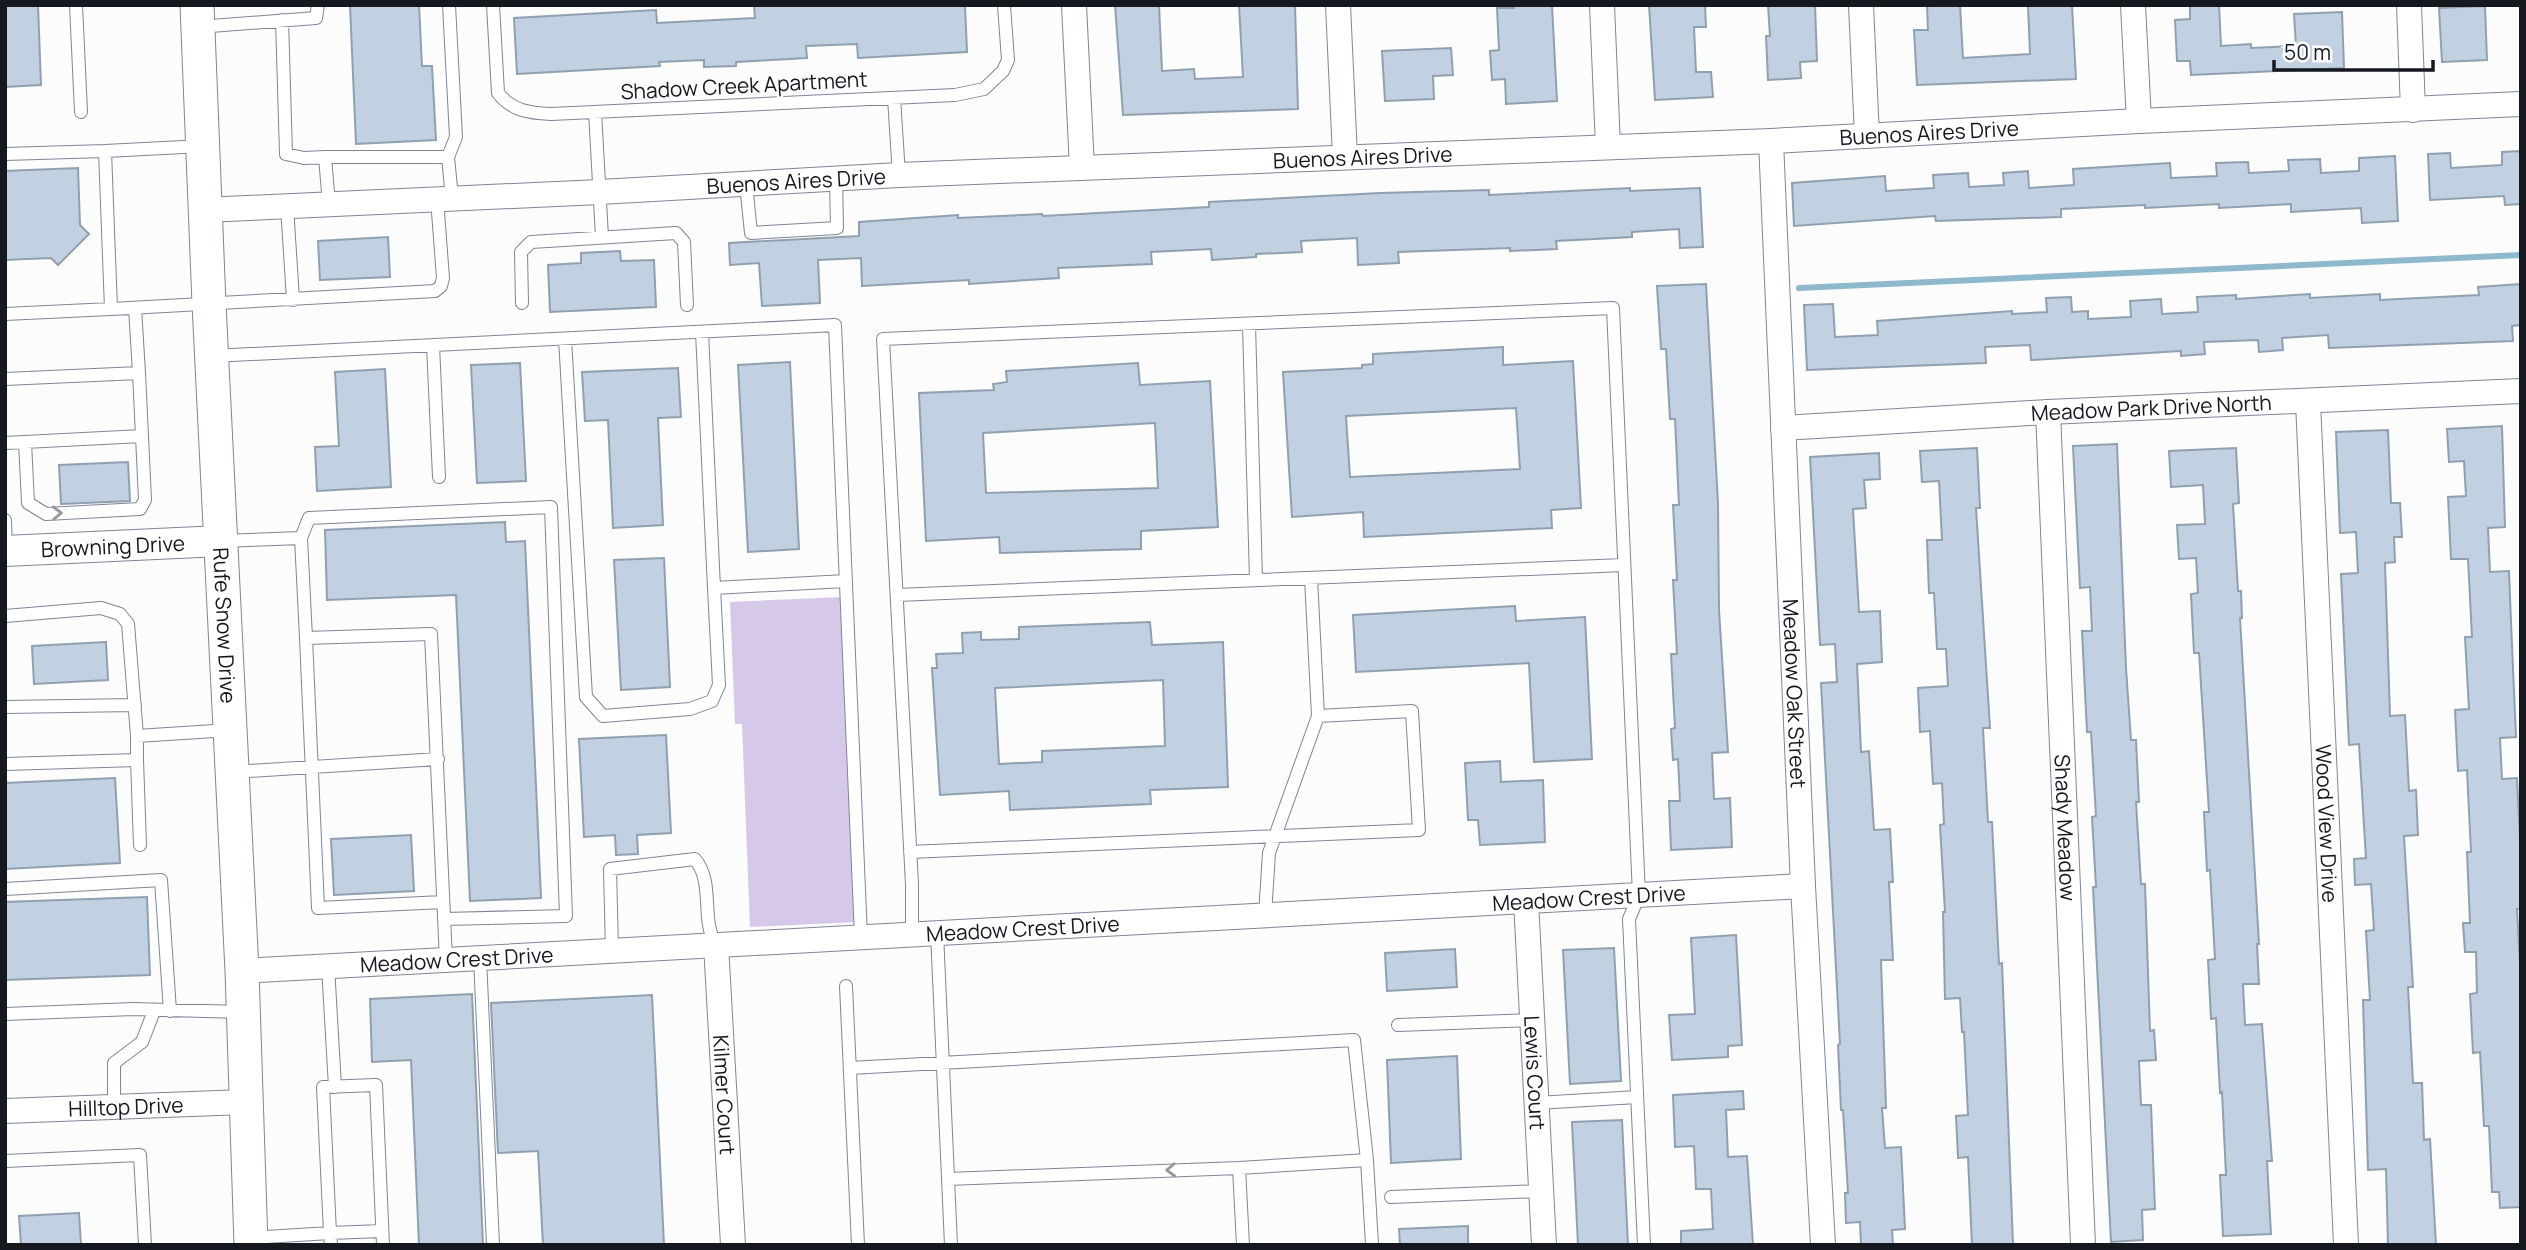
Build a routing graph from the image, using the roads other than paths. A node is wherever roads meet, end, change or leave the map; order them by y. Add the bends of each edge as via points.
1 (76, 5) edge
2 (277, 5) edge
3 (318, 5) edge
4 (449, 5) edge
5 (493, 5) edge
6 (1004, 5) edge
7 (1074, 5) edge
8 (1338, 5) edge
9 (1602, 5) edge
10 (1861, 5) edge
11 (2133, 5) edge
12 (2409, 5) edge
13 (197, 16) edge
14 (279, 21) junction
15 (894, 98) junction
16 (2521, 104) edge
17 (2413, 110) junction
18 (81, 112) dead end
19 (595, 112) junction
20 (2139, 121) junction
21 (1867, 136) junction
22 (1771, 141) junction
23 (203, 146) junction
24 (1608, 147) junction
25 (106, 151) junction
26 (5, 154) edge
27 (325, 157) junction
28 (448, 157) junction
29 (1345, 157) junction
30 (1082, 168) junction
31 (899, 175) junction
32 (836, 179) junction
33 (746, 184) junction
34 (600, 192) junction
35 (444, 199) junction
36 (329, 204) junction
37 (287, 206) junction
38 (204, 210) junction
39 (602, 237) junction
40 (293, 300) junction
41 (522, 303) dead end
42 (209, 304) junction
43 (687, 305) dead end
44 (135, 308) junction
45 (111, 309) junction
46 (5, 314) edge
47 (1249, 324) junction
48 (702, 332) junction
49 (565, 339) junction
50 (433, 345) junction
51 (211, 356) junction
52 (139, 373) junction
53 (5, 379) edge
54 (2521, 391) edge
55 (2308, 402) junction
56 (2048, 412) junction
57 (1783, 428) junction
58 (142, 436) junction
59 (25, 442) junction
60 (5, 443) edge
61 (439, 477) dead end
62 (5, 520) edge
63 (301, 538) junction
64 (221, 541) junction
65 (6, 551) edge
66 (1625, 565) junction
67 (1311, 578) junction
68 (1256, 580) junction
69 (846, 581) junction
70 (714, 588) junction
71 (897, 595) junction
72 (5, 616) edge
73 (306, 638) junction
74 (135, 705) junction
75 (5, 707) edge
76 (1318, 716) junction
77 (230, 730) junction
78 (137, 736) junction
79 (438, 759) junction
80 (137, 760) junction
81 (5, 764) edge
82 (310, 766) junction
83 (232, 772) junction
84 (1275, 837) junction
85 (140, 845) dead end
86 (910, 852) junction
87 (1803, 886) junction
88 (5, 889) edge
89 (1639, 895) junction
90 (1526, 901) junction
91 (443, 902) junction
92 (1265, 915) junction
93 (444, 919) junction
94 (937, 933) junction
95 (912, 934) junction
96 (861, 937) junction
97 (716, 945) junction
98 (611, 951) junction
99 (480, 958) junction
100 (446, 960) junction
101 (328, 966) junction
102 (242, 971) junction
103 (846, 986) dead end
104 (154, 1011) junction
105 (170, 1011) junction
106 (243, 1012) junction
107 (5, 1014) edge
108 (1532, 1020) junction
109 (1398, 1025) dead end
110 (943, 1062) junction
111 (850, 1068) junction
112 (335, 1087) junction
113 (1637, 1097) junction
114 (245, 1102) junction
115 (1537, 1103) junction
116 (114, 1107) junction
117 (5, 1111) edge
118 (1367, 1160) junction
119 (5, 1161) edge
120 (1239, 1168) junction
121 (948, 1179) junction
122 (1541, 1191) junction
123 (1391, 1197) dead end
124 (382, 1231) junction
125 (330, 1239) edge
126 (251, 1241) edge
127 (145, 1245) edge
128 (383, 1245) edge
129 (494, 1245) edge
130 (733, 1245) edge
131 (858, 1245) edge
132 (951, 1245) edge
133 (1243, 1245) edge
134 (1372, 1245) edge
135 (1544, 1245) edge
136 (1644, 1245) edge
137 (1823, 1245) edge
138 (2083, 1245) edge
139 (2346, 1245) edge

1 - 18 lane
2 - 14 lane
3 - 14 lane via 316,18
4 - 28 lane via 456,137
5 - 19 lane, Shadow Creek Apartment via 498,93 506,103 526,112
6 - 15 lane, Shadow Creek Apartment via 1008,60 985,89
7 - 30 street
8 - 29 street
9 - 24 street
10 - 21 street
11 - 20 street
12 - 17 street
13 - 14 lane
13 - 23 main road, Rufe Snow Drive
14 - 27 lane via 286,154
15 - 19 lane, Shadow Creek Apartment
15 - 31 lane, Shadow Creek Apartment
16 - 17 street, Buenos Aires Drive
17 - 20 street, Buenos Aires Drive
19 - 34 lane, Shadow Creek Apartment
20 - 21 street, Buenos Aires Drive
21 - 22 street, Buenos Aires Drive
22 - 24 street, Buenos Aires Drive
22 - 57 street, Meadow Oak Street
23 - 25 lane
23 - 38 main road, Rufe Snow Drive
24 - 29 street, Buenos Aires Drive
25 - 26 lane
25 - 45 lane
27 - 28 lane
27 - 36 lane
28 - 35 lane
29 - 30 street, Buenos Aires Drive
30 - 31 street, Buenos Aires Drive
31 - 32 street, Buenos Aires Drive
32 - 33 street, Buenos Aires Drive
32 - 33 lane via 837,228 751,233
33 - 34 street, Buenos Aires Drive
34 - 35 street, Buenos Aires Drive
34 - 39 lane, Shadow Creek Apartment
35 - 36 street, Buenos Aires Drive
35 - 40 lane via 443,278 435,291
36 - 37 street, Buenos Aires Drive
37 - 38 street, Buenos Aires Drive
37 - 40 lane
38 - 42 main road, Rufe Snow Drive
39 - 41 lane via 531,242 521,252
39 - 43 lane via 676,233 684,242
40 - 42 lane
42 - 44 lane
42 - 51 main road, Rufe Snow Drive
44 - 45 lane
44 - 52 lane
45 - 46 lane
47 - 66 lane via 1613,308
47 - 68 lane
47 - 71 lane via 883,339
48 - 49 lane
48 - 69 lane via 835,325
48 - 70 lane
49 - 50 lane
49 - 70 lane via 586,697 603,716 690,709 712,701 719,685
50 - 51 lane
50 - 61 lane
51 - 64 main road, Rufe Snow Drive
52 - 53 lane
52 - 58 lane
54 - 55 street, Meadow Park Drive North
55 - 56 street, Meadow Park Drive North
55 - 139 street, Wood View Drive
56 - 57 street, Meadow Park Drive North
56 - 138 street, Shady Meadow
57 - 87 street, Meadow Oak Street
58 - 59 lane
59 -> 58 lane via 28,503 46,514 140,509 145,499
59 - 60 lane
62 - 65 lane
63 - 64 lane
63 - 73 lane
63 - 93 lane via 309,518 551,507 566,916
64 - 65 street, Browning Drive
64 - 77 main road, Rufe Snow Drive
66 - 67 lane
66 - 89 lane
67 - 68 lane
67 - 76 lane
68 - 71 lane
69 - 70 lane
69 - 96 lane
71 - 86 lane
72 - 74 lane via 101,608 120,614 128,624
73 - 79 lane via 430,634
73 - 82 lane
74 - 75 lane
74 - 78 lane
76 - 84 lane
76 - 84 lane via 1412,711 1419,830
77 - 78 lane
77 - 83 main road, Rufe Snow Drive
78 - 80 lane
79 - 82 lane
79 - 91 lane
80 - 81 lane
80 - 85 lane
82 - 83 lane
82 - 91 lane via 318,908
83 - 102 main road, Rufe Snow Drive
84 - 86 lane
84 - 92 lane via 1269,853
86 - 95 lane
87 - 89 street, Meadow Crest Drive
87 - 137 street, Meadow Oak Street
88 - 105 lane via 161,880
89 - 90 street, Meadow Crest Drive
89 - 113 lane via 1629,919
90 - 92 street, Meadow Crest Drive
90 - 108 street, Lewis Court
91 - 93 lane
92 - 94 street, Meadow Crest Drive
93 - 100 lane
94 - 95 street, Meadow Crest Drive
94 - 110 lane
95 - 96 street, Meadow Crest Drive
96 - 97 street, Meadow Crest Drive
97 - 98 street, Meadow Crest Drive
97 - 98 lane via 710,934 704,871 695,859 610,869
97 - 130 street, Kilmer Court
98 - 99 street, Meadow Crest Drive
99 - 100 street, Meadow Crest Drive
99 - 129 lane
100 - 101 street, Meadow Crest Drive
101 - 102 street, Meadow Crest Drive
101 - 112 lane
102 - 106 main road, Rufe Snow Drive
103 - 111 lane
104 - 105 lane
104 - 107 lane
104 - 116 lane via 142,1042 114,1063
105 - 106 lane
106 - 114 main road, Rufe Snow Drive
108 - 109 lane
108 - 115 street, Lewis Court
110 - 111 lane
110 - 118 lane via 1354,1040
110 - 121 lane
111 - 131 lane
112 - 124 lane via 376,1085
112 - 125 lane via 323,1087
113 - 115 lane
113 - 136 lane
114 - 116 street, Hilltop Drive
114 - 126 main road, Rufe Snow Drive
115 - 122 street, Lewis Court
116 - 117 street, Hilltop Drive
118 - 120 lane
118 - 134 lane
119 - 127 lane via 141,1155
120 -> 121 lane
120 - 133 lane
121 - 132 lane
122 - 123 lane
122 - 135 street, Lewis Court
124 - 125 lane
124 - 128 lane
125 - 126 lane

